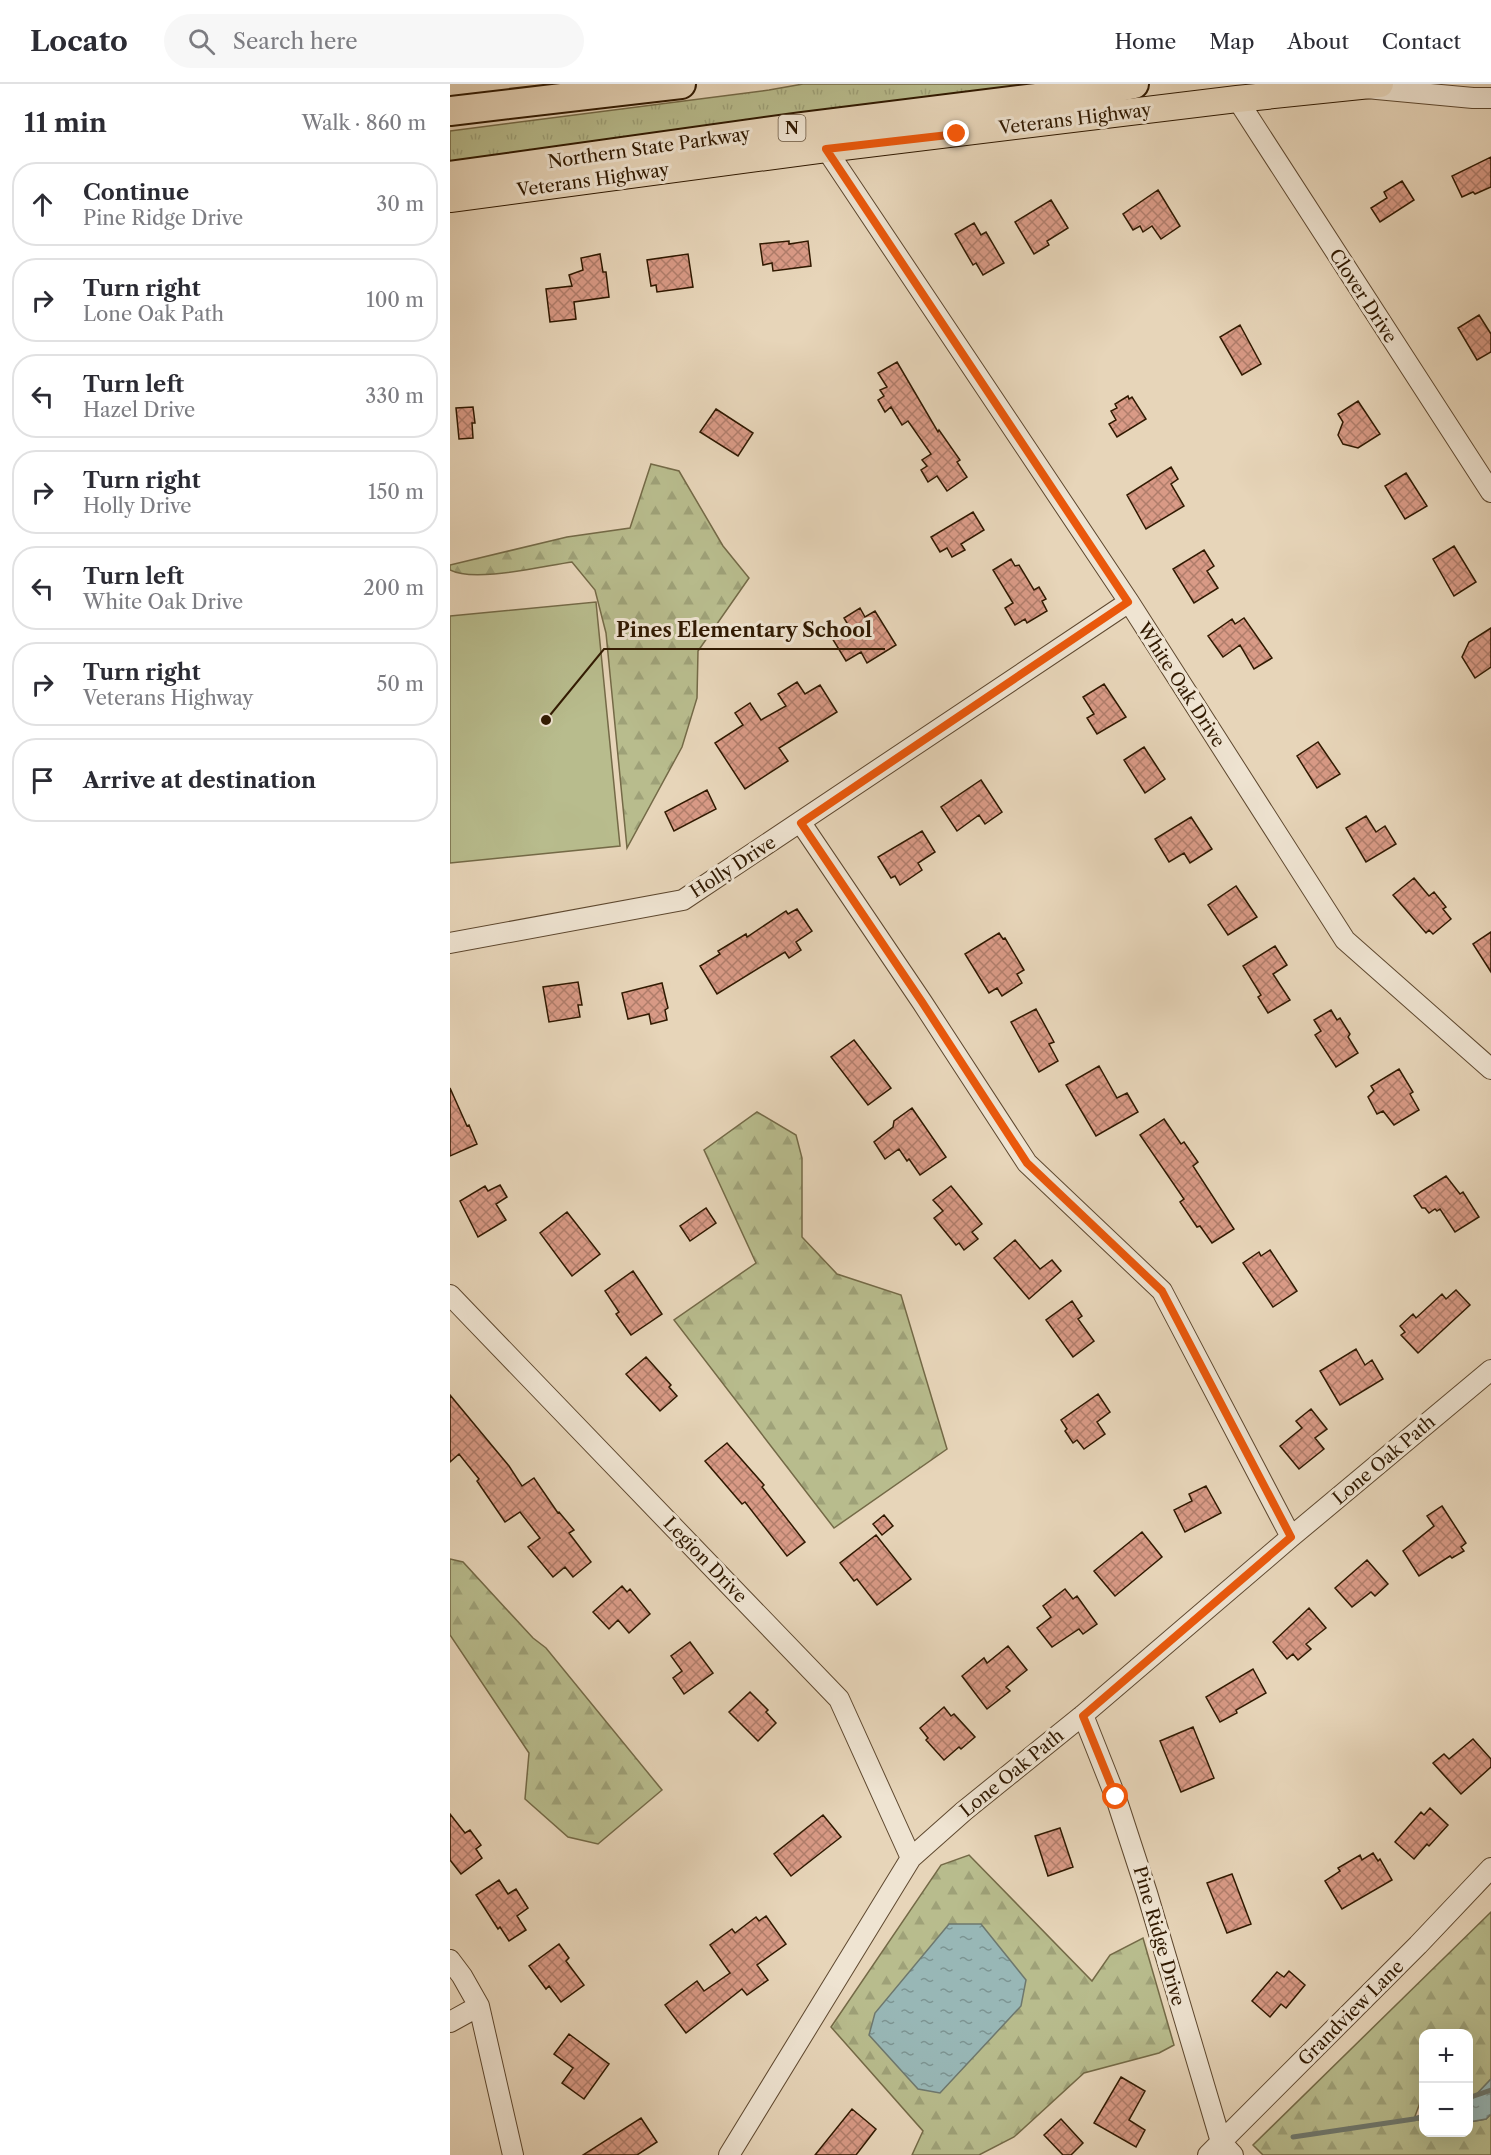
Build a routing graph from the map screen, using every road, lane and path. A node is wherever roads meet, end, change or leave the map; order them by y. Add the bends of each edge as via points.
1 (681, 84) edge
2 (1134, 84) edge
3 (1380, 84) edge
4 (1355, 86) junction
5 (1491, 98) edge
6 (1237, 99) junction
7 (450, 111) edge
8 (826, 149) junction
9 (450, 176) edge
10 (450, 199) edge
11 (1491, 492) edge
12 (1128, 602) junction
13 (801, 823) junction
14 (450, 943) edge
15 (1491, 1069) edge
16 (450, 1295) edge
17 (1491, 1370) edge
18 (1291, 1537) junction
19 (1083, 1716) junction
20 (911, 1858) junction
21 (1491, 1868) edge
22 (450, 1960) edge
23 (479, 2006) junction
24 (450, 2022) edge
25 (1221, 2151) edge
26 (513, 2155) edge
27 (729, 2155) edge

1 - 7 highway
2 - 9 highway, Northern State Parkway / N
3 - 4 main road, Veterans Highway
4 - 5 street
4 - 6 main road, Veterans Highway
6 - 8 main road, Veterans Highway
6 - 11 street, Clover Drive
8 - 10 main road, Veterans Highway
8 - 12 street, White Oak Drive
12 - 13 street, Holly Drive
12 - 15 street, White Oak Drive via 1345,940
13 - 14 street, Holly Drive via 683,900
13 - 18 street via 1027,1163 1162,1291
16 - 20 street, Legion Drive via 838,1699
17 - 18 street, Lone Oak Path
18 - 19 street, Lone Oak Path
19 - 20 street, Lone Oak Path
19 - 25 street, Pine Ridge Drive via 1116,1797 1147,1893
20 - 27 street, Lone Oak Path
21 - 25 street, Grandview Lane
22 - 23 street
23 - 24 street
23 - 26 street

